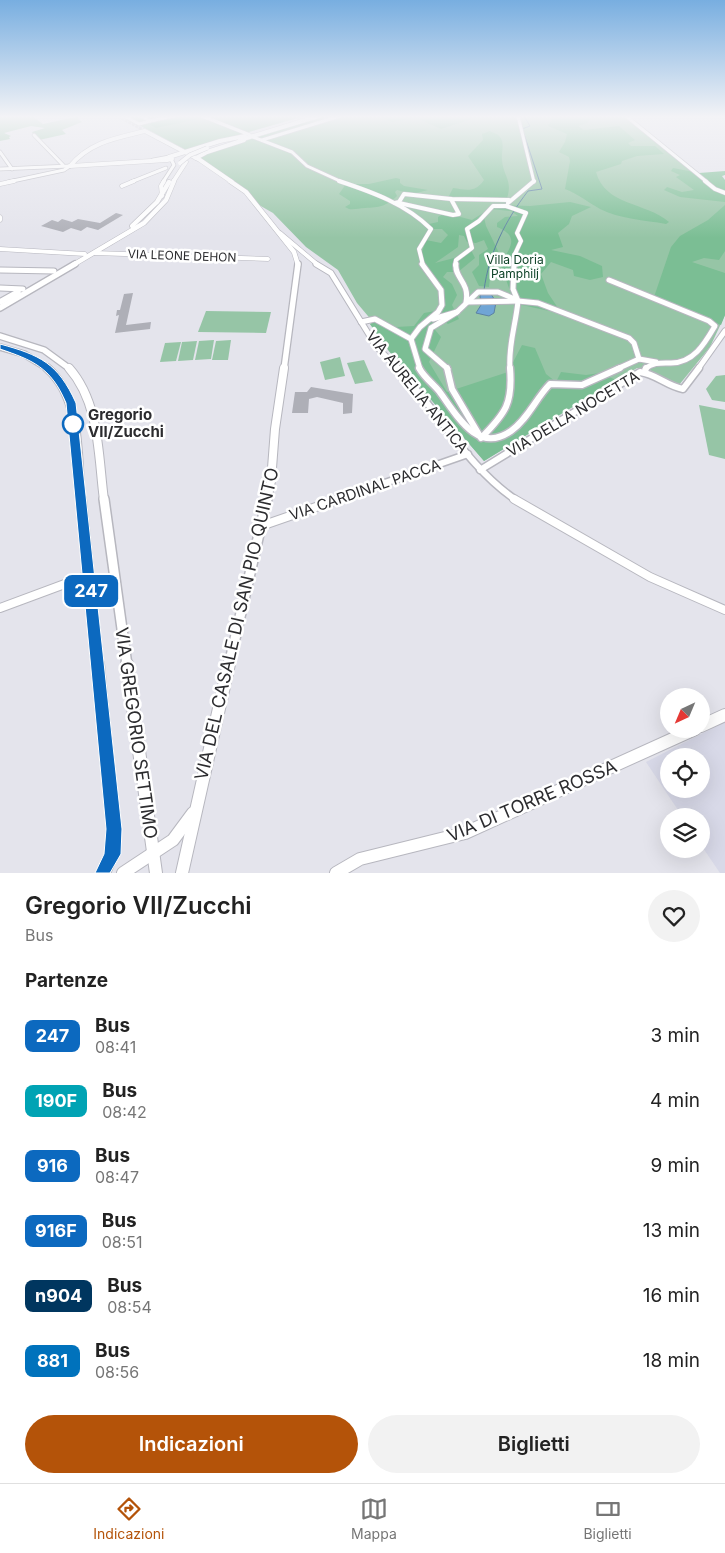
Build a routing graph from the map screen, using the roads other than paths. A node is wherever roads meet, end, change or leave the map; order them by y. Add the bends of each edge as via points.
1 (4, 157) edge
2 (55, 157) edge
3 (76, 157) edge
4 (175, 157) edge
5 (188, 157) edge
6 (194, 157) edge
7 (200, 157) edge
8 (297, 157) edge
9 (528, 157) edge
10 (676, 157) edge
11 (197, 158) junction
12 (169, 160) junction
13 (63, 165) junction
14 (70, 165) junction
15 (57, 166) junction
16 (12, 168) junction
17 (166, 168) junction
18 (172, 168) junction
19 (1, 171) edge
20 (0, 184) edge
21 (122, 186) dead end
22 (170, 191) junction
23 (725, 192) edge
24 (162, 196) junction
25 (451, 199) junction
26 (509, 200) junction
27 (395, 203) junction
28 (506, 206) junction
29 (279, 232) junction
30 (0, 249) edge
31 (95, 253) junction
32 (85, 254) junction
33 (268, 259) dead end
34 (298, 259) junction
35 (314, 262) junction
36 (0, 270) edge
37 (54, 271) junction
38 (609, 280) dead end
39 (0, 288) edge
40 (23, 289) junction
41 (518, 300) junction
42 (0, 302) edge
43 (466, 302) junction
44 (0, 308) edge
45 (457, 312) junction
46 (431, 320) junction
47 (361, 322) junction
48 (725, 331) edge
49 (0, 336) edge
50 (411, 340) junction
51 (0, 347) edge
52 (639, 359) junction
53 (656, 362) junction
54 (645, 372) junction
55 (481, 438) junction
56 (468, 454) junction
57 (480, 470) junction
58 (261, 526) junction
59 (89, 575) junction
60 (0, 608) edge
61 (725, 610) edge
62 (725, 715) edge
63 (710, 722) edge
64 (675, 738) edge
65 (196, 810) junction
66 (154, 854) junction
67 (104, 873) edge
68 (123, 873) edge
69 (156, 873) edge
70 (182, 873) edge
71 (336, 873) edge

1 - 16 street
2 - 13 street
3 - 14 main road, VIA AURELIA ANTICA
4 - 12 main road
5 - 24 main road, bridge via 180,163
6 - 22 main road, bridge via 186,162
7 - 11 main road
8 - 27 street via 330,178
9 - 26 street via 534,182
10 - 23 street via 715,189
11 - 22 main road via 190,162
11 - 29 main road, VIA AURELIA ANTICA via 247,193
12 - 14 main road
12 - 17 street
12 - 18 street via 174,163
13 - 14 street
13 - 15 street
14 - 15 street
14 - 20 street via 64,170
15 - 16 street
16 - 19 street
17 - 18 street
17 - 21 street
18 - 24 street via 160,188
22 - 31 main road via 147,220
24 - 32 main road via 132,226
25 - 26 street
25 - 27 street via 404,194
25 - 27 street via 459,214
26 - 28 street
27 - 46 street via 431,229 419,248 419,258 442,292 443,305
28 - 41 street via 526,213 517,233 521,241 514,266 513,289
28 - 43 street via 493,206 467,229 473,247 456,260 455,268 468,291
29 - 34 main road
29 - 35 street, VIA AURELIA ANTICA
30 - 32 street
31 - 33 street, VIA LEONE DEHON
31 - 44 main road
32 - 37 main road
34 - 35 street
34 - 58 main road, VIA DEL CASALE DI SAN PIO QUINTO via 272,472
35 - 47 street, VIA AURELIA ANTICA via 333,274
36 - 37 street
37 - 40 main road
38 - 53 street via 715,326 702,348 691,357 679,363
39 - 40 street
40 - 42 main road
41 - 43 street
41 - 43 street via 508,294 484,291
41 - 52 street via 538,303 629,338
41 - 55 street via 508,350 512,389 509,404
43 - 45 street
45 - 46 street
45 - 55 street via 431,328 425,349 447,366 452,389
46 - 50 street via 420,327
47 - 50 street via 376,319
47 - 56 street, VIA AURELIA ANTICA via 380,351 420,392
48 - 54 street, VIA DELLA NOCETTA via 683,389
49 - 66 main road, VIA GREGORIO SETTIMO via 34,345 61,359 81,380 91,405
50 - 55 street via 420,369 456,418
51 - 59 main road, VIA GREGORIO SETTIMO via 23,353 44,364 68,394
52 - 53 street
52 - 55 street via 582,385 550,384 517,427 492,439
53 - 54 street via 645,368
54 - 57 street, VIA DELLA NOCETTA via 640,372
56 - 57 street, VIA AURELIA ANTICA
56 - 58 street, VIA CARDINAL PACCA
57 - 61 street, VIA AURELIA ANTICA via 505,493 601,551 683,593
58 - 65 main road, VIA DEL CASALE DI SAN PIO QUINTO
59 - 60 street
59 - 67 main road, VIA GREGORIO SETTIMO via 114,829 112,854
62 - 63 main road
64 - 71 main road, VIA DI TORRE ROSSA via 464,833 360,859
65 - 66 main road via 182,831
65 - 70 main road, VIA DEL CASALE DI SAN PIO QUINTO
66 - 68 main road
66 - 69 main road, VIA GREGORIO SETTIMO

